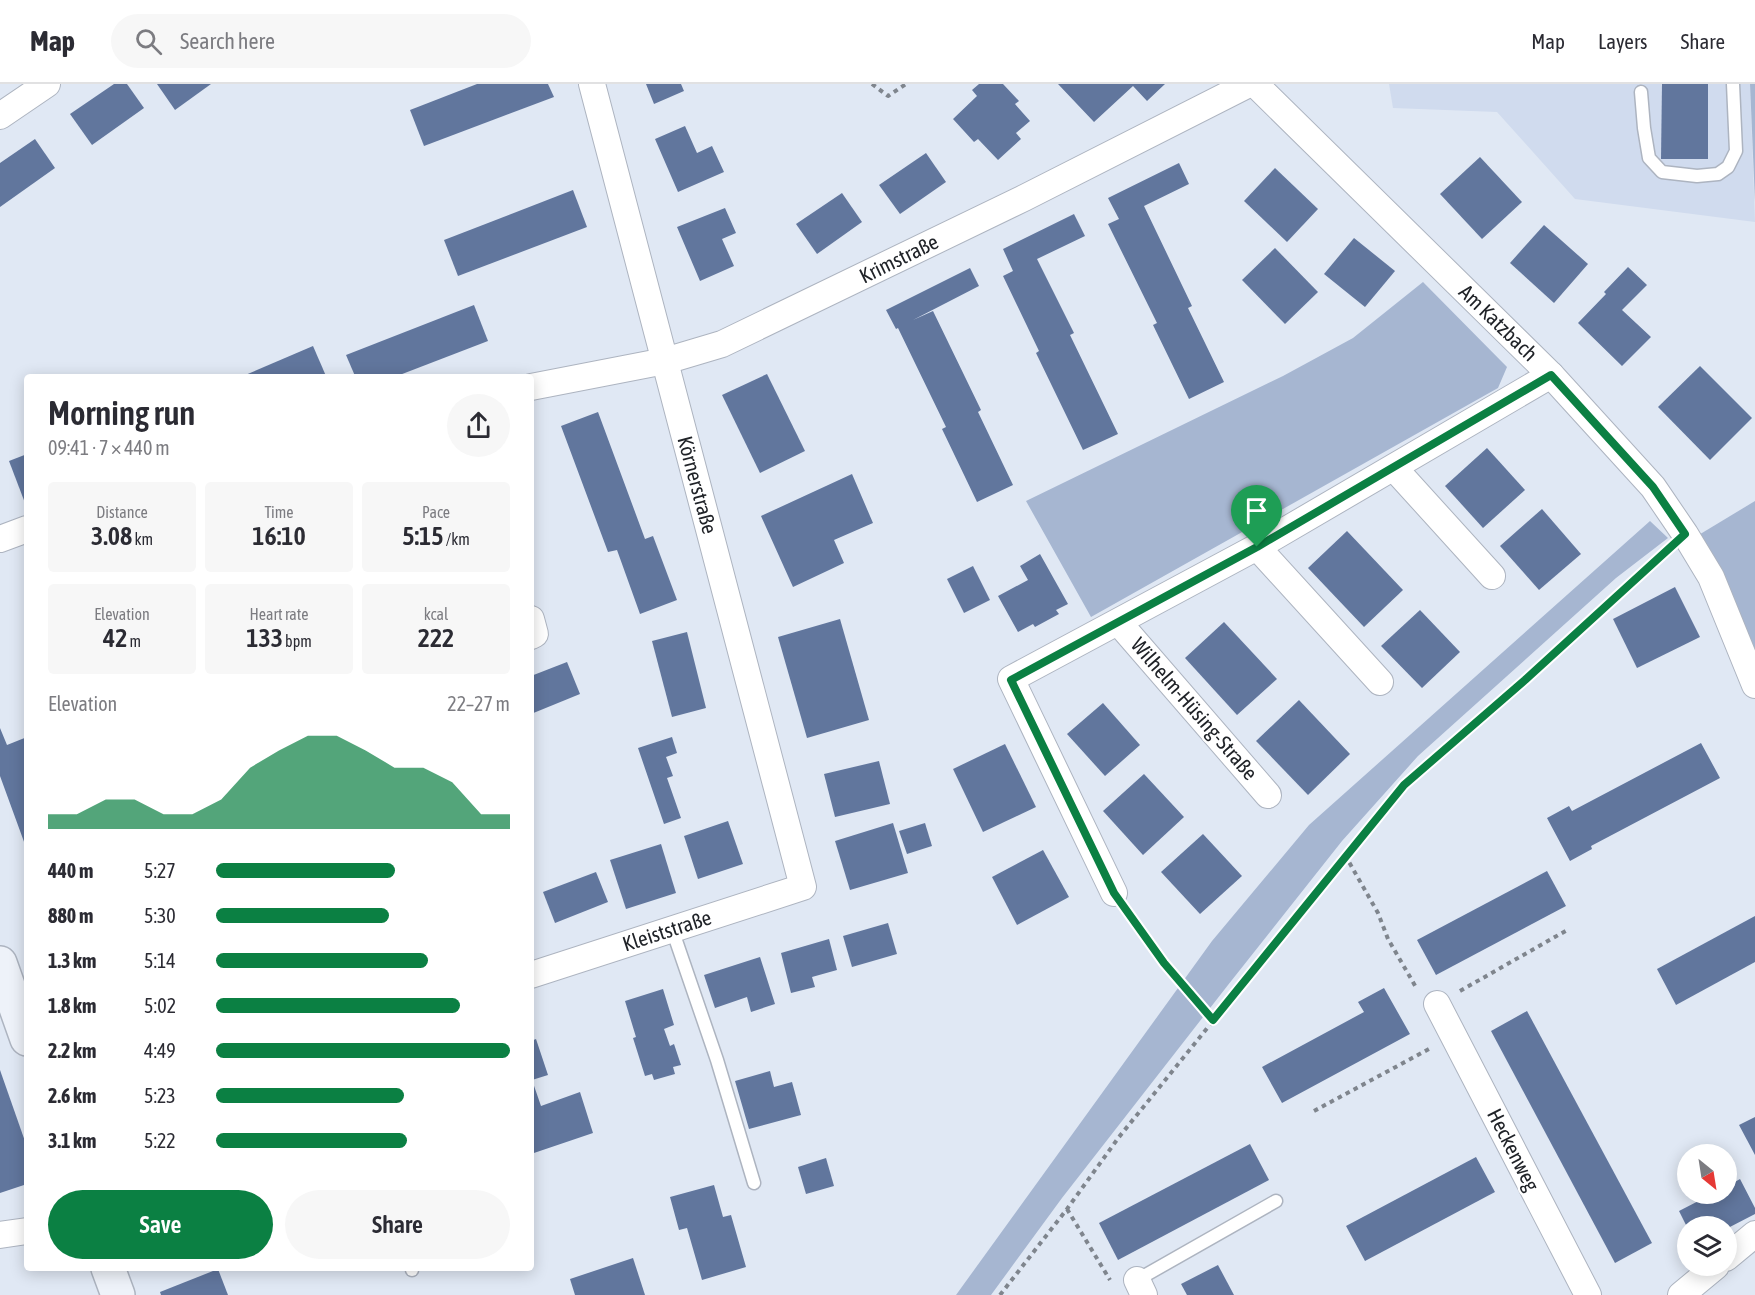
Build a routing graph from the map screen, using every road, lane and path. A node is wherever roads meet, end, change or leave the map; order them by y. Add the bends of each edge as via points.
1 (47, 84) edge
2 (592, 84) edge
3 (872, 84) edge
4 (906, 84) edge
5 (1250, 84) edge
6 (1255, 84) edge
7 (1733, 84) edge
8 (1641, 92) dead end
9 (0, 116) edge
10 (665, 361) junction
11 (1551, 375) junction
12 (534, 386) edge
13 (1394, 468) junction
14 (24, 530) edge
15 (1685, 534) junction
16 (0, 539) edge
17 (1257, 547) junction
18 (1492, 576) dead end
19 (1119, 622) junction
20 (1380, 682) dead end
21 (1755, 685) edge
22 (1268, 795) dead end
23 (1346, 855) junction
24 (802, 887) joint
25 (1114, 893) joint
26 (672, 929) junction
27 (1569, 929) dead end
28 (0, 963) edge
29 (534, 974) edge
30 (1437, 1004) junction
31 (1213, 1020) junction
32 (24, 1031) edge
33 (1454, 1036) junction
34 (1314, 1111) dead end
35 (754, 1183) dead end
36 (1276, 1201) dead end
37 (1067, 1209) junction
38 (24, 1231) edge
39 (1755, 1234) edge
40 (0, 1235) edge
41 (1737, 1249) edge
42 (109, 1271) edge
43 (1704, 1276) edge
44 (1141, 1288) edge
45 (118, 1295) edge
46 (1000, 1295) edge
47 (1588, 1295) edge
48 (1681, 1295) edge

1 - 9 street
2 - 10 street, Körnerstraße
3 - 4 path via 888,96
5 - 10 street, Krimstraße via 722,344
6 - 11 street, Am Katzbach
7 - 8 lane via 1736,151 1728,167 1718,174 1697,176 1662,172 1649,159
10 - 12 street, Krimstraße
10 - 24 street, Körnerstraße
11 - 13 street, Wilhelm-Hüsing-Straße
11 - 15 street, Am Katzbach via 1653,487
13 - 17 street, Wilhelm-Hüsing-Straße
13 - 18 street
14 - 16 street
15 - 21 street, Am Katzbach via 1711,577
15 - 23 path via 1404,785
17 - 19 street, Wilhelm-Hüsing-Straße
17 - 20 street
19 - 22 street, Wilhelm-Hüsing-Straße
19 - 25 street, Wilhelm-Hüsing-Straße via 1011,680
23 - 30 path via 1420,995
23 - 31 path
24 - 26 street, Kleiststraße
25 - 31 path via 1164,963
26 - 29 street, Kleiststraße
26 - 35 lane
27 - 30 path
28 - 32 main road
30 - 33 street, Heckenweg
31 - 37 path
33 - 34 path
33 - 47 street, Heckenweg
36 - 44 lane
37 - 44 path via 1110,1281
37 - 46 path
38 - 40 street
39 - 41 street
42 - 45 main road
43 - 48 street

